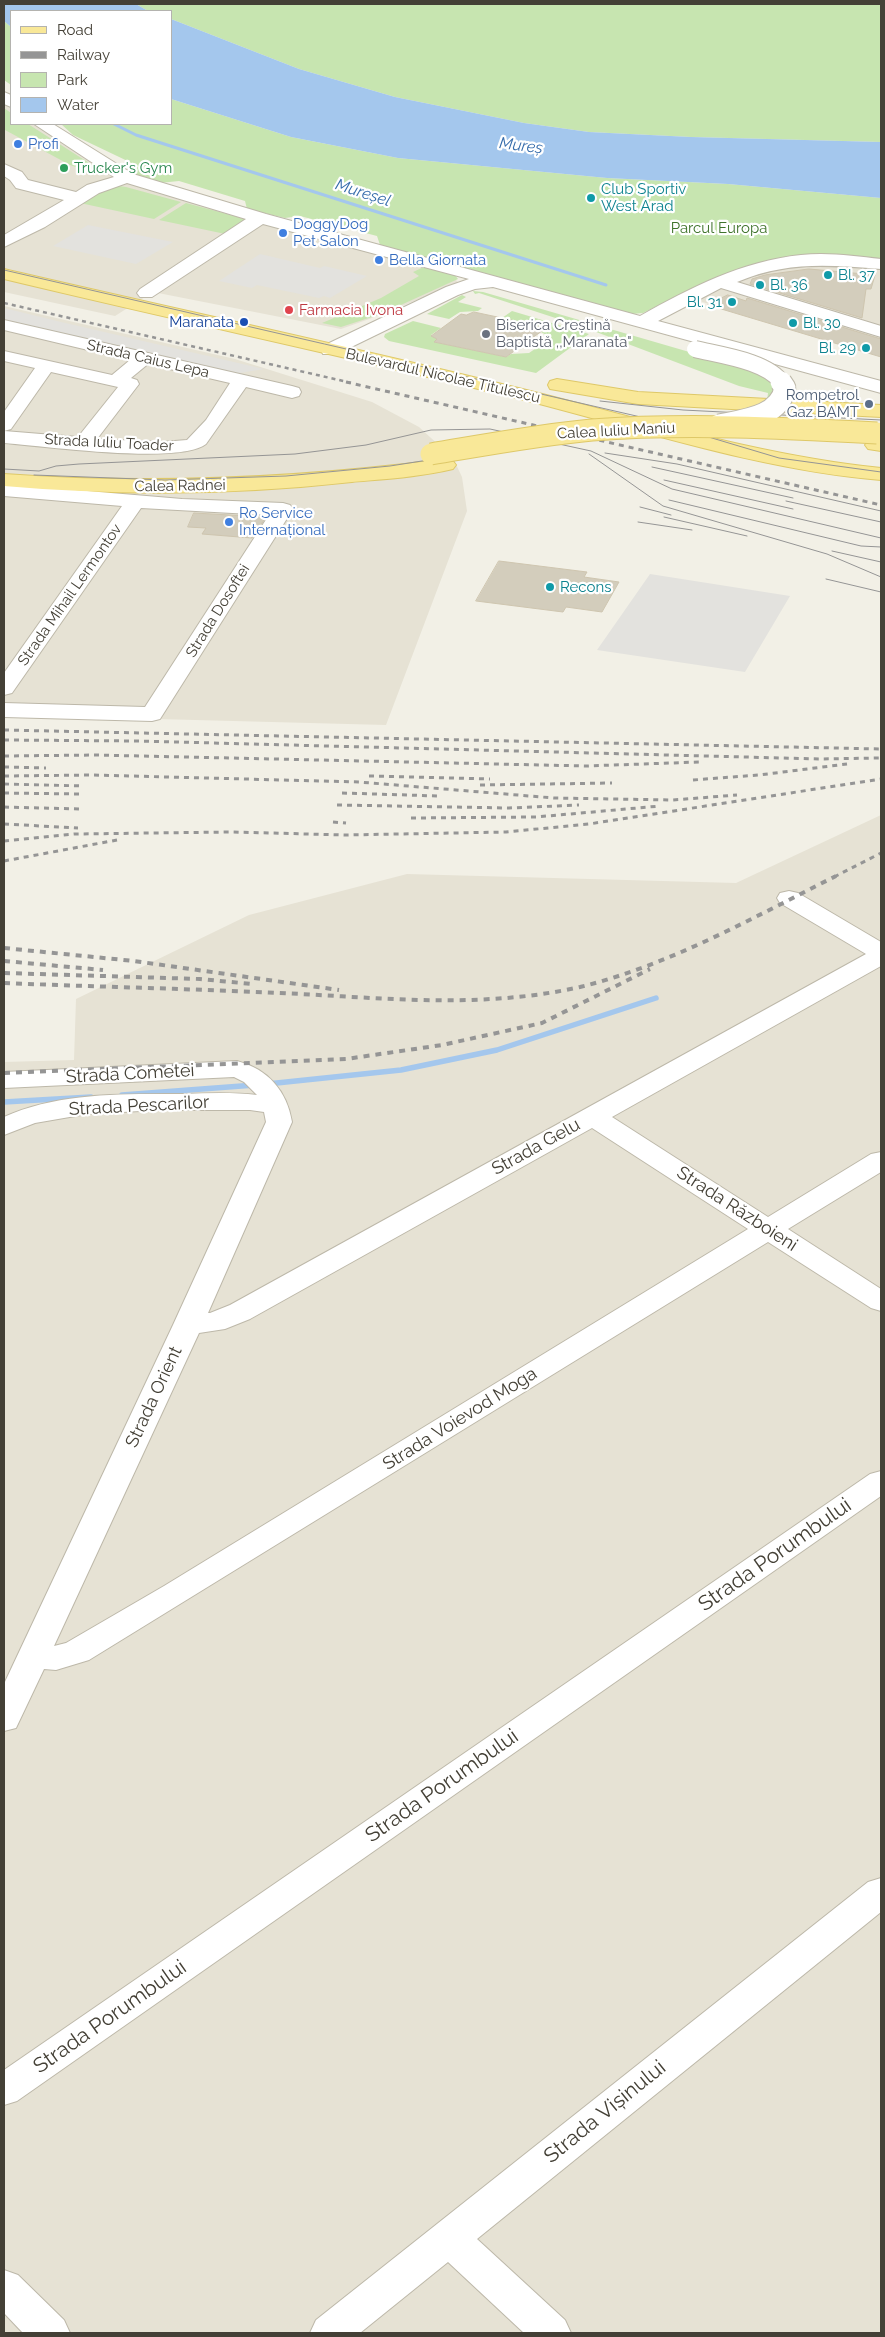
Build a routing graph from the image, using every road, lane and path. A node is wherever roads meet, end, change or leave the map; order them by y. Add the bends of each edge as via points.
1 (44, 125) edge
2 (4, 169) edge
3 (127, 178) junction
4 (78, 198) junction
5 (260, 218) junction
6 (4, 242) edge
7 (4, 263) edge
8 (881, 264) edge
9 (4, 274) edge
10 (720, 282) junction
11 (479, 283) junction
12 (146, 293) junction
13 (426, 302) junction
14 (643, 322) junction
15 (4, 325) edge
16 (881, 332) edge
17 (54, 338) junction
18 (351, 339) junction
19 (331, 342) junction
20 (12, 358) edge
21 (143, 359) junction
22 (45, 366) junction
23 (117, 380) junction
24 (241, 380) junction
25 (881, 387) edge
26 (292, 392) dead end
27 (881, 411) edge
28 (4, 425) edge
29 (714, 426) junction
30 (4, 437) edge
31 (879, 439) edge
32 (84, 442) junction
33 (438, 460) junction
34 (4, 468) edge
35 (355, 471) junction
36 (881, 474) edge
37 (4, 480) edge
38 (4, 490) edge
39 (136, 501) junction
40 (4, 688) edge
41 (4, 710) edge
42 (789, 898) dead end
43 (881, 954) edge
44 (4, 1080) edge
45 (267, 1092) junction
46 (592, 1116) junction
47 (4, 1127) edge
48 (881, 1160) edge
49 (768, 1229) junction
50 (881, 1302) edge
51 (188, 1325) junction
52 (881, 1481) edge
53 (33, 1658) junction
54 (4, 1719) edge
55 (881, 1892) edge
56 (4, 2090) edge
57 (448, 2237) junction
58 (4, 2287) edge
59 (50, 2333) edge
60 (330, 2333) edge
61 (550, 2333) edge

1 - 3 street
2 - 4 street via 16,176 16,188
3 - 4 street via 102,185
3 - 5 street
4 - 6 street
5 - 11 street via 481,277
5 - 12 street
7 - 12 main road, Bulevardul Nicolae Titulescu
8 - 10 street via 800,260 749,270
9 - 19 main road, Bulevardul Nicolae Titulescu via 310,346
10 - 14 street
10 - 16 street
11 - 13 street
11 - 14 street via 500,283
11 - 29 street, bridge via 763,368 777,375 785,388 782,401 754,417
12 - 19 main road, Bulevardul Nicolae Titulescu
13 - 18 street
13 - 19 street
14 - 25 street
15 - 17 street, Strada Caius Lepa
17 - 20 street
17 - 21 street, Strada Caius Lepa
18 - 19 main road, Bulevardul Nicolae Titulescu
18 - 27 main road, Bulevardul Nicolae Titulescu via 607,394
19 - 36 main road, Bulevardul Nicolae Titulescu via 763,457
20 - 22 street
21 - 23 street
21 - 24 street, Strada Caius Lepa
22 - 23 street
22 - 28 street
23 - 32 street via 130,384
24 - 26 street, Strada Caius Lepa
24 - 32 street, Strada Iuliu Toader via 193,445 171,449
29 - 31 main road, Calea Iuliu Maniu, bridge
29 - 33 main road, Calea Iuliu Maniu, bridge via 575,432
30 - 32 street, Strada Iuliu Toader
31 - 33 main road, Calea Iuliu Maniu via 657,438
33 - 35 main road, Calea Iuliu Maniu
34 - 35 main road, Calea Radnei via 145,476
35 - 37 main road, Calea Radnei via 197,486 84,485
38 - 39 street
39 - 40 street, Strada Mihail Lermontov
39 - 41 street, Strada Dosoftei via 283,508 152,714
42 - 43 street
43 - 46 street, Strada Gelu
44 - 45 street, Strada Cometei via 237,1070
45 - 47 street, Strada Pescarilor via 250,1102 90,1106 47,1112
45 - 51 street, Strada Orient via 277,1127
46 - 49 street, Strada Războieni
46 - 51 street, Strada Gelu via 240,1312 215,1322
48 - 49 street, Strada Voievod Moga
49 - 50 street, Strada Războieni
49 - 53 street, Strada Voievod Moga via 77,1652 56,1658
51 - 53 street, Strada Orient
52 - 56 street, Strada Porumbului
53 - 54 street, Strada Orient
55 - 57 street, Strada Vișinului
57 - 60 street, Strada Vișinului
57 - 61 street
58 - 59 street

